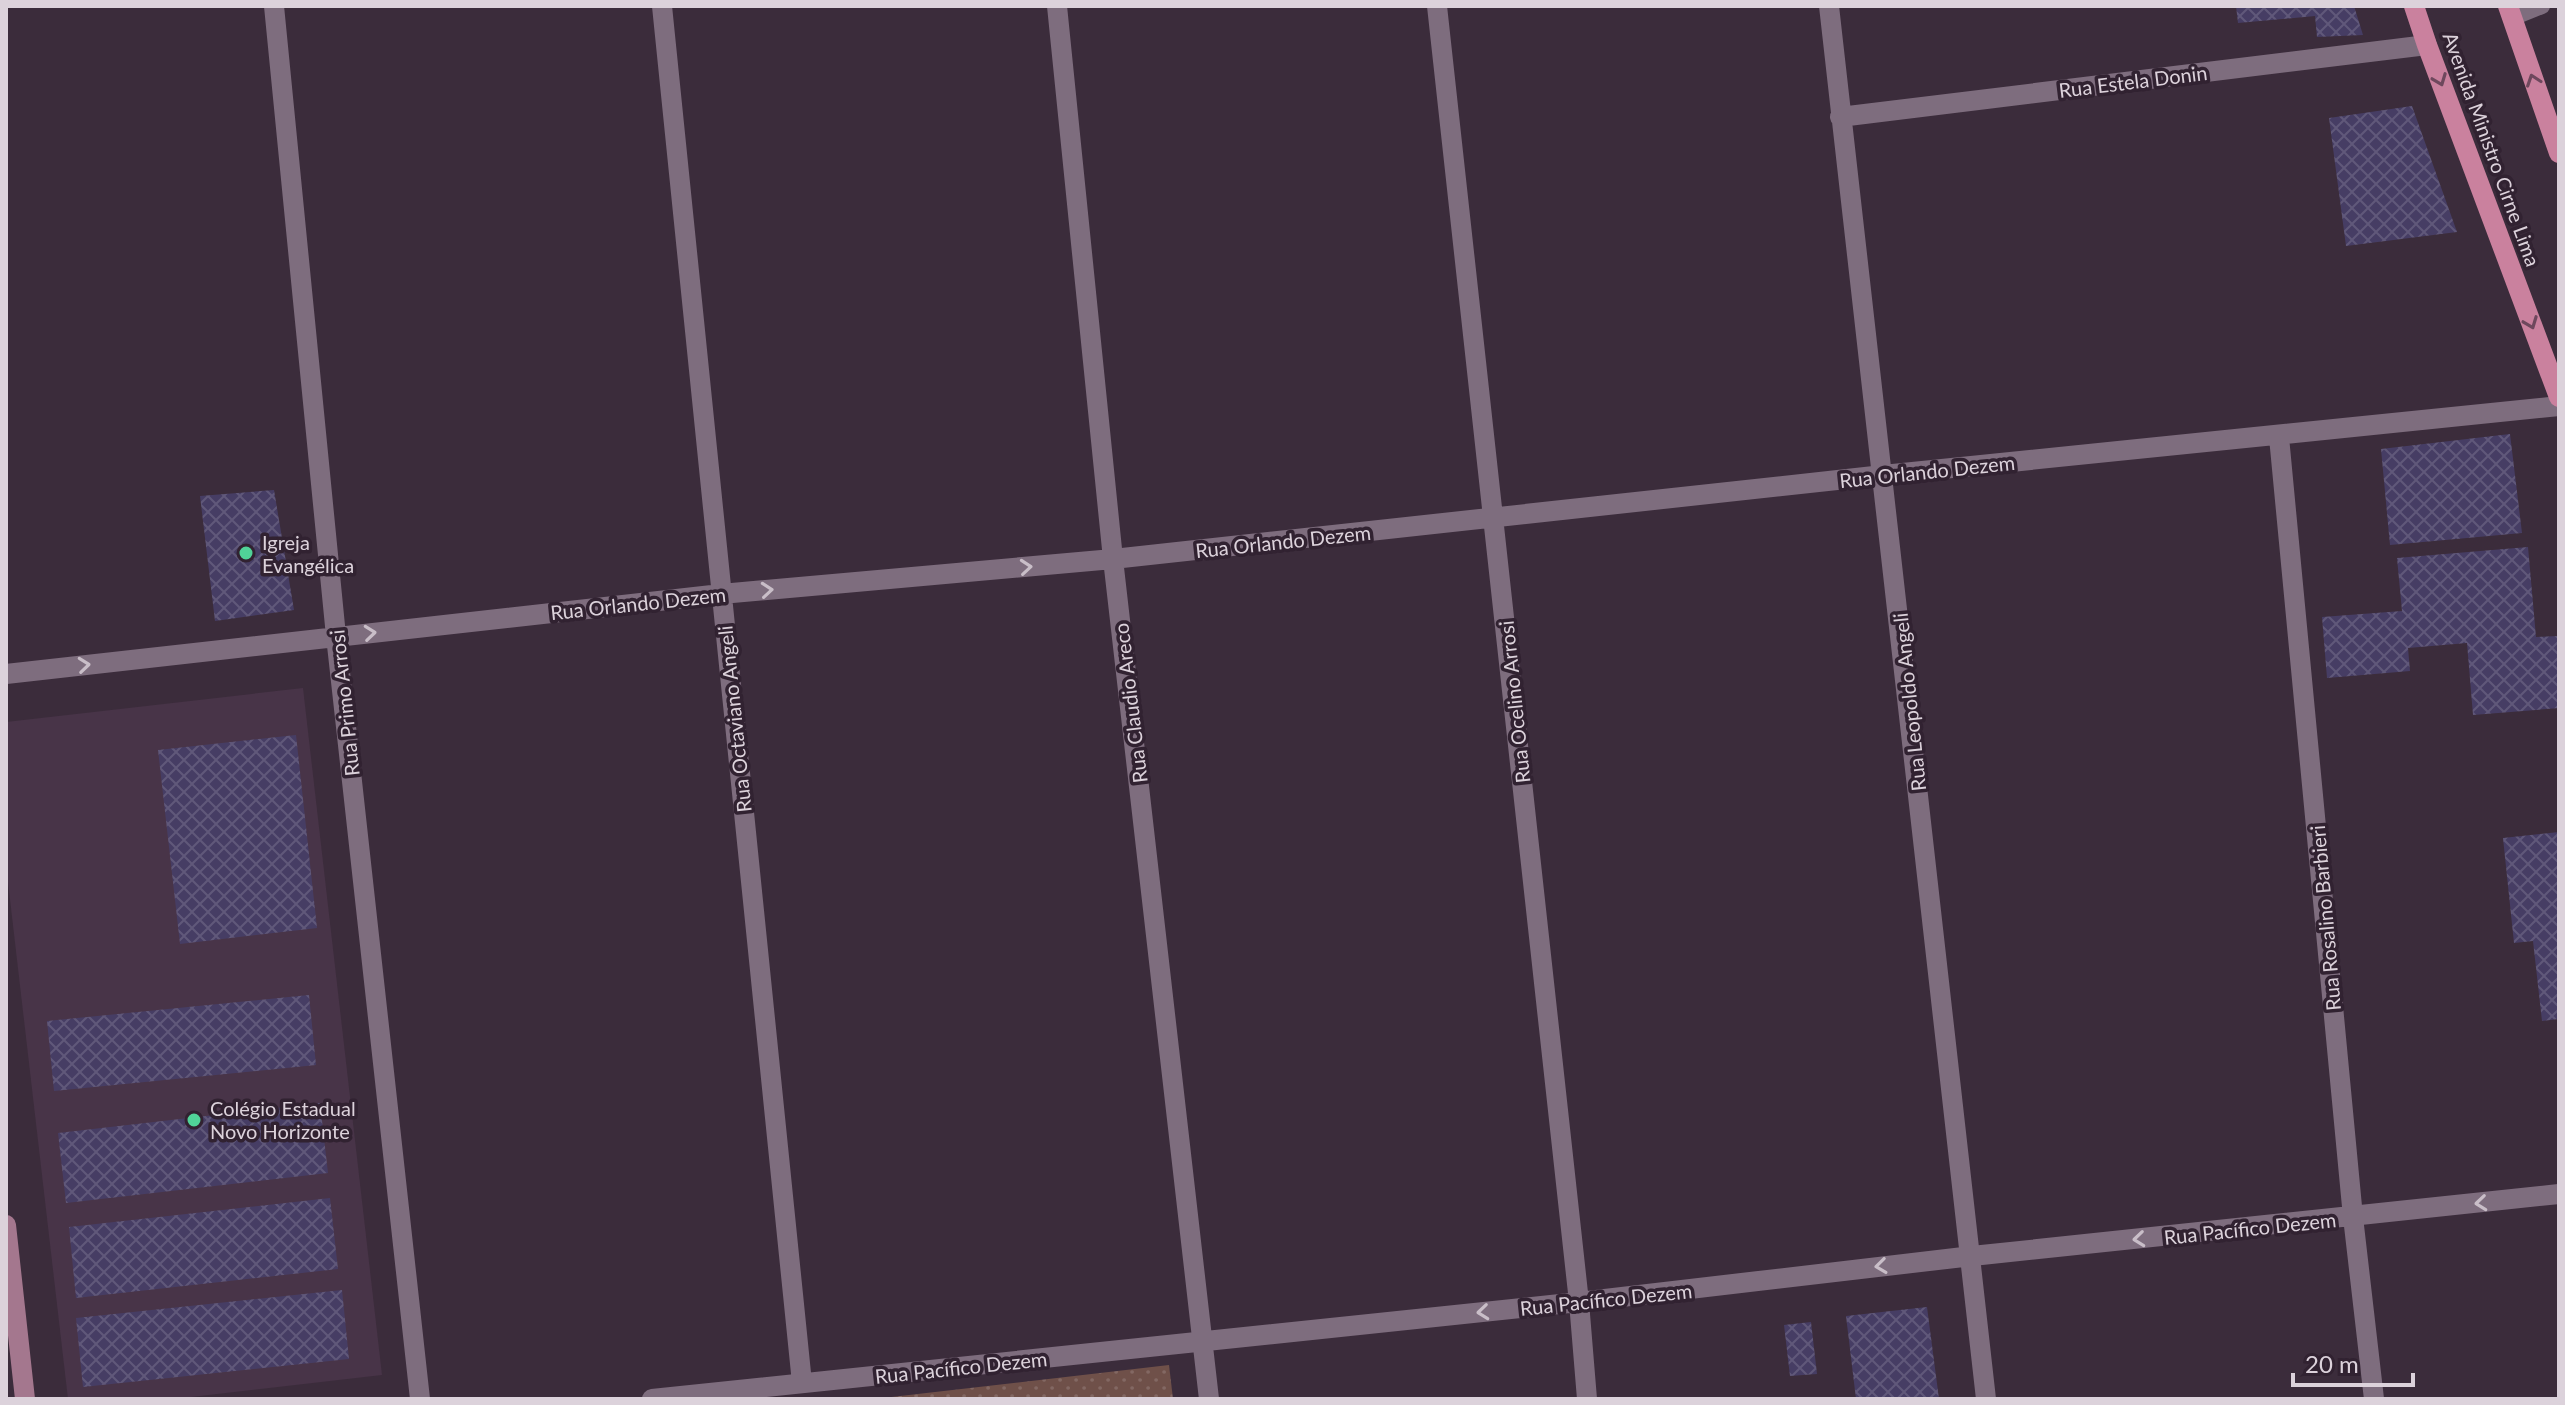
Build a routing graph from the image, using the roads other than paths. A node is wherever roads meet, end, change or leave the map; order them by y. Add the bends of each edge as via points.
1 (274, 6) edge
2 (662, 6) edge
3 (1057, 6) edge
4 (1437, 6) edge
5 (1829, 6) edge
6 (2414, 6) edge
7 (2542, 6) edge
8 (2510, 12) edge
9 (2427, 45) junction
10 (1840, 117) junction
11 (2559, 153) edge
12 (2559, 397) edge
13 (2559, 406) edge
14 (2279, 437) junction
15 (1883, 475) junction
16 (1494, 518) junction
17 (1113, 559) junction
18 (721, 594) junction
19 (336, 636) junction
20 (6, 674) edge
21 (2559, 1194) edge
22 (2353, 1217) junction
23 (6, 1225) edge
24 (1972, 1256) junction
25 (1579, 1302) junction
26 (1203, 1341) junction
27 (802, 1383) junction
28 (25, 1399) edge
29 (420, 1399) edge
30 (652, 1399) edge
31 (1209, 1399) edge
32 (1587, 1399) edge
33 (1986, 1399) edge
34 (2374, 1399) edge

1 - 19 street, Rua Primo Arrosi
2 - 18 street, Rua Octaviano Angeli
3 - 17 street, Rua Claudio Areco
4 - 16 street, Rua Ocelino Arrosi
5 - 10 street, Rua Leopoldo Angeli
6 - 9 main road, Avenida Ministro Cirne Lima
7 - 8 lane
11 -> 8 main road
9 - 10 street, Rua Estela Donin
9 -> 12 main road, Avenida Ministro Cirne Lima
10 - 15 street, Rua Leopoldo Angeli
13 - 14 street, Rua Orlando Dezem
14 - 15 street, Rua Orlando Dezem
14 - 22 street, Rua Rosalino Barbieri
15 - 16 street, Rua Orlando Dezem
15 - 24 street, Rua Leopoldo Angeli
16 - 17 street, Rua Orlando Dezem
16 - 25 street, Rua Ocelino Arrosi
18 -> 17 street, Rua Orlando Dezem
17 - 26 street, Rua Claudio Areco
19 -> 18 street, Rua Orlando Dezem
18 - 27 street, Rua Octaviano Angeli
20 -> 19 street, Rua Orlando Dezem
19 - 29 street, Rua Primo Arrosi
21 -> 22 street, Rua Pacífico Dezem
22 -> 24 street, Rua Pacífico Dezem
22 - 34 street, Rua Rosalino Barbieri
23 - 28 street
24 -> 25 street, Rua Pacífico Dezem
24 - 33 street, Rua Leopoldo Angeli
25 -> 26 street, Rua Pacífico Dezem
25 - 32 street, Rua Ocelino Arrosi
26 - 27 street, Rua Pacífico Dezem
26 - 31 street, Rua Claudio Areco
27 - 30 street, Rua Pacífico Dezem

